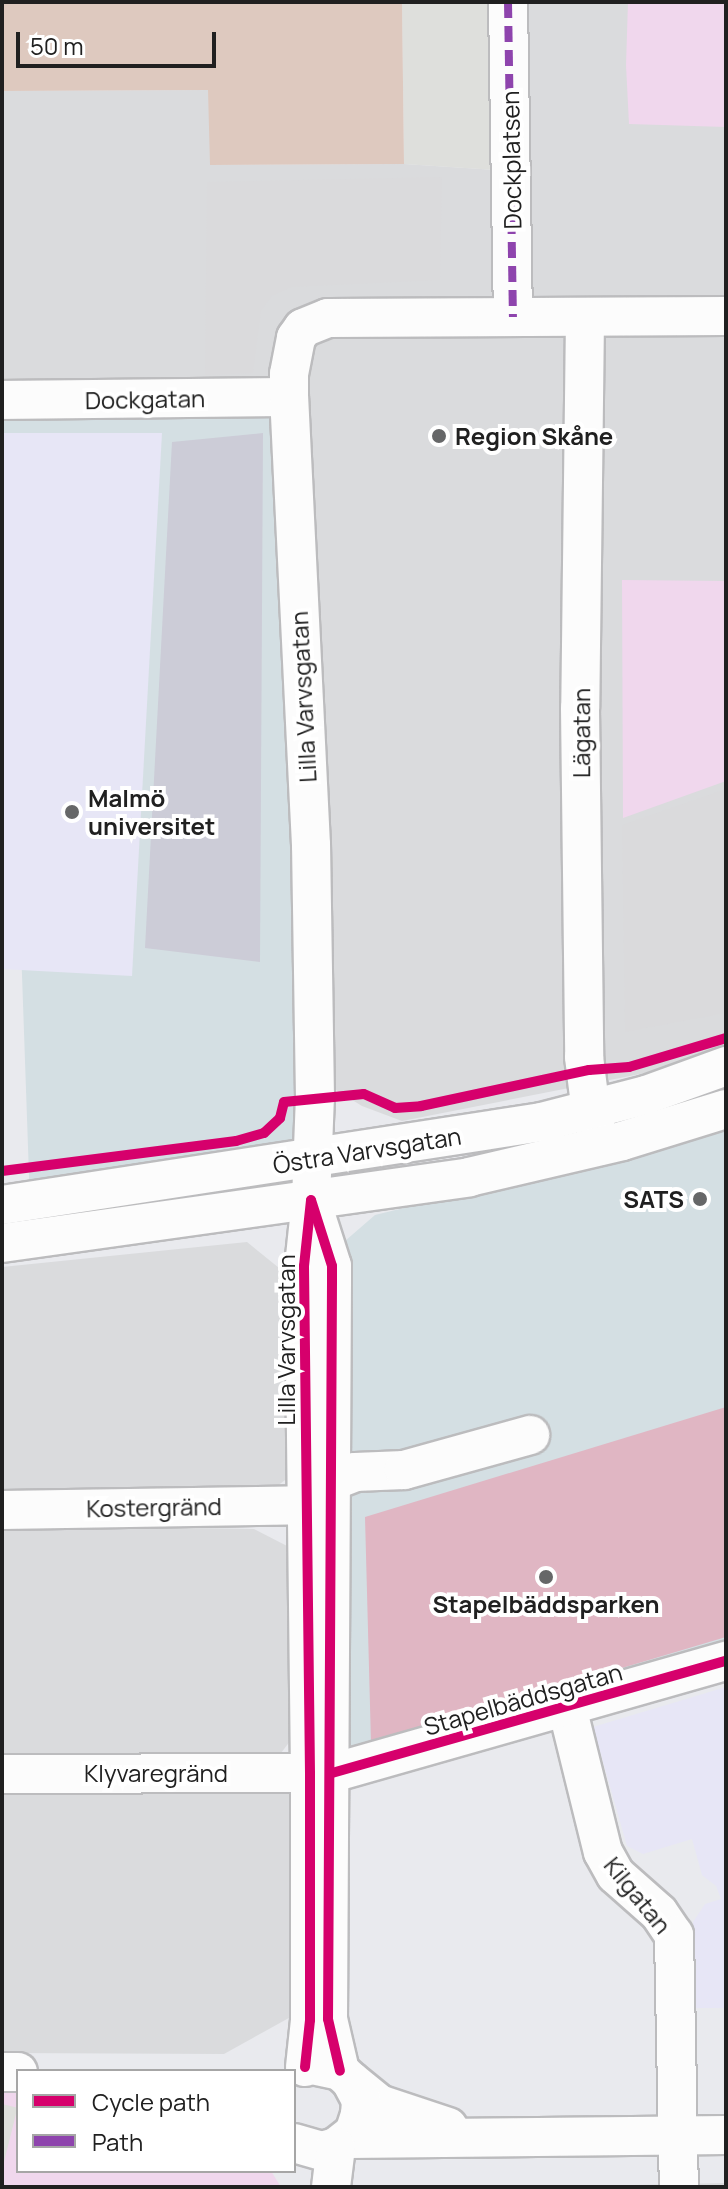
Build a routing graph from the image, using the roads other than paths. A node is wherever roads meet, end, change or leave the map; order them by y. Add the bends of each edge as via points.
1 (508, 2) edge
2 (726, 316) edge
3 (513, 317) junction
4 (585, 318) junction
5 (289, 397) junction
6 (2, 400) edge
7 (726, 1066) edge
8 (726, 1109) edge
9 (596, 1129) junction
10 (312, 1158) junction
11 (311, 1200) junction
12 (2, 1205) edge
13 (2, 1243) edge
14 (530, 1435) dead end
15 (319, 1493) junction
16 (2, 1510) edge
17 (726, 1661) edge
18 (567, 1707) junction
19 (321, 1773) junction
20 (2, 1774) edge
21 (323, 2073) edge
22 (678, 2135) junction
23 (726, 2135) edge
24 (490, 2138) junction
25 (321, 2145) edge
26 (309, 2187) edge
27 (331, 2187) edge
28 (679, 2187) edge

1 - 3 street, Dockplatsen
2 - 4 street
3 - 4 street
3 - 5 street, Lilla Varvsgatan via 328,318 303,328 296,338
4 - 9 street, Lägatan via 580,708 584,1057
5 - 6 street, Dockgatan
5 - 10 street, Lilla Varvsgatan via 311,845
7 - 9 street, Östra Varvsgatan
8 - 9 street, Östra Varvsgatan
9 - 10 street, Östra Varvsgatan
9 - 11 street, Östra Varvsgatan via 469,1177
10 - 11 street, Lilla Varvsgatan
10 - 12 street, Östra Varvsgatan
11 - 13 street, Östra Varvsgatan
11 - 15 street, Lilla Varvsgatan via 332,1266
14 - 15 street, Kostergränd via 404,1470 355,1472
15 - 16 street, Kostergränd
15 - 19 street, Lilla Varvsgatan
17 - 18 street, Stapelbäddsgatan
18 - 19 street, Stapelbäddsgatan
18 - 22 street, Kilgatan via 603,1852 616,1875 659,1913 674,1935
19 - 20 street, Klyvaregränd
19 - 21 street, Lilla Varvsgatan via 310,2020
21 - 24 street via 379,2104
21 - 25 street, Lilla Varvsgatan via 361,2100 360,2115
22 - 23 street
22 - 24 street
22 - 28 street, Kilgatan
24 - 25 street
25 - 26 street
25 - 27 street

